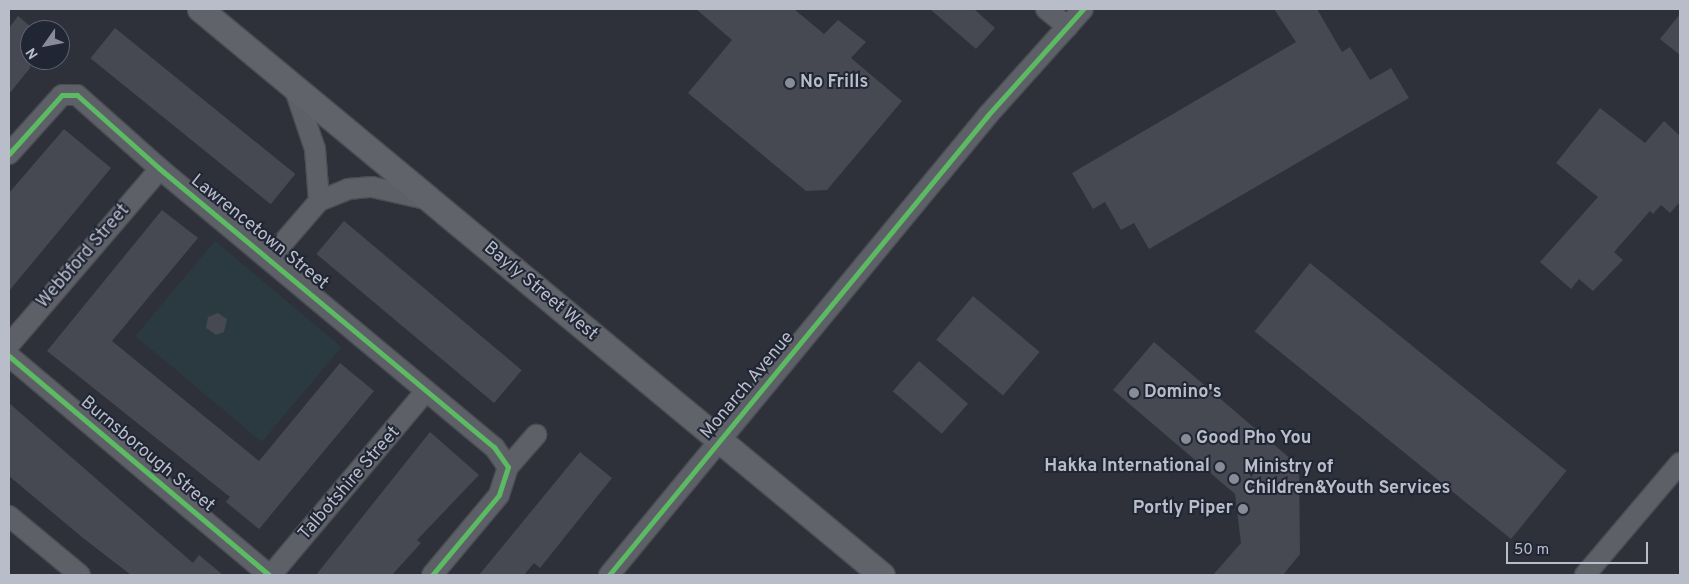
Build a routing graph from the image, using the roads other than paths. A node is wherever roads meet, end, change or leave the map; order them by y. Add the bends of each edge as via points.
1 (200, 9) edge
2 (1046, 9) edge
3 (1083, 9) edge
4 (1068, 27) junction
5 (294, 87) junction
6 (9, 154) edge
7 (160, 169) junction
8 (429, 200) junction
9 (319, 201) junction
10 (269, 260) junction
11 (9, 345) edge
12 (9, 356) edge
13 (426, 391) junction
14 (536, 435) dead end
15 (720, 441) junction
16 (1680, 463) edge
17 (508, 467) junction
18 (9, 516) edge
19 (80, 575) edge
20 (270, 575) edge
21 (432, 575) edge
22 (609, 575) edge
23 (882, 575) edge
24 (1585, 575) edge

1 - 5 main road, Bayly Street West
2 - 4 street
3 - 4 street, Monarch Avenue
4 - 15 street, Monarch Avenue via 988,115
5 - 8 main road, Bayly Street West
5 - 9 street via 315,148
6 - 7 street, Lawrencetown Street via 62,95 77,95
7 - 10 street, Lawrencetown Street
7 - 11 street, Webbford Street
8 - 9 street via 372,187 348,189
8 - 15 main road, Bayly Street West
9 - 10 street
10 - 13 street, Lawrencetown Street
12 - 20 street, Burnsborough Street
13 - 17 street, Lawrencetown Street via 494,447
13 - 20 street, Talbotshire Street
14 - 17 street
15 - 22 street, Monarch Avenue
15 - 23 main road, Bayly Street West
16 - 24 street
17 - 21 street via 499,495
18 - 19 street

